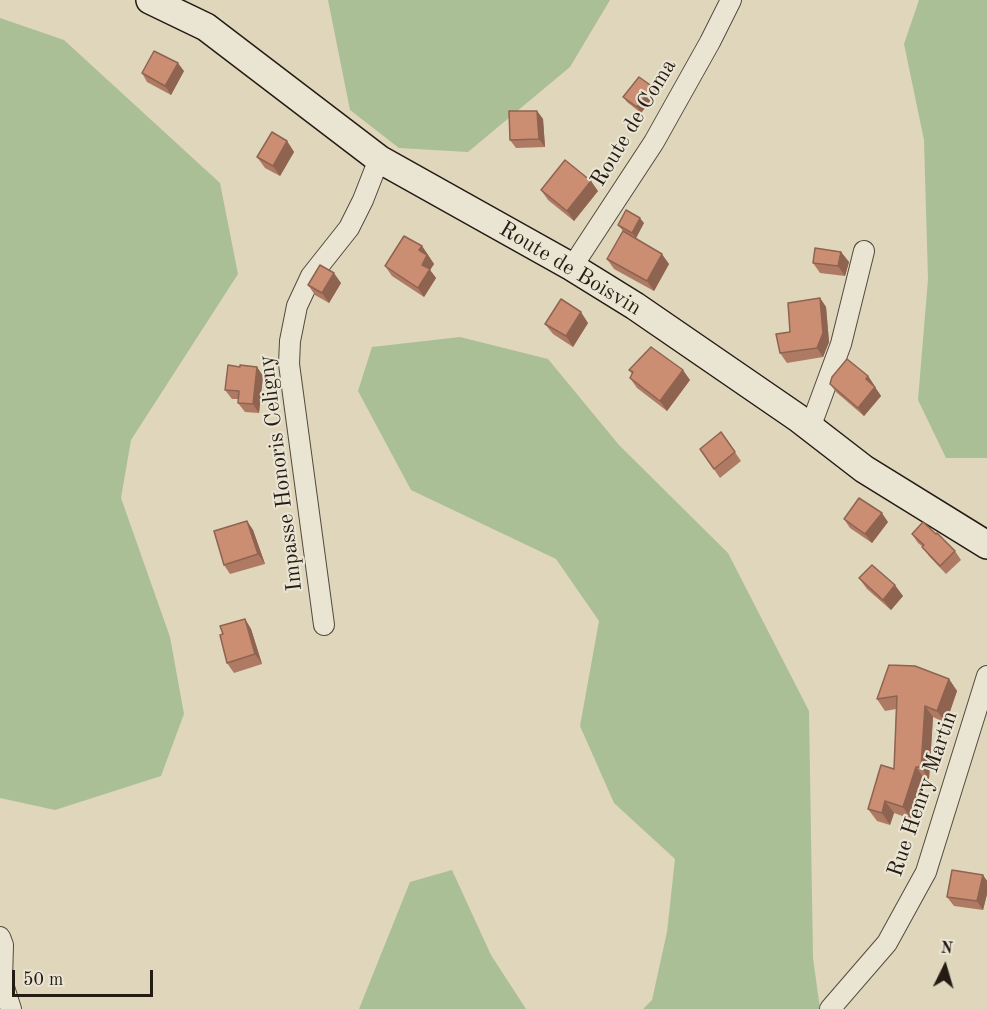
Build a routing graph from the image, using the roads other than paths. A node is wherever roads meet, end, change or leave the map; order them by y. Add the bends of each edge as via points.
1 (150, 0) edge
2 (731, 0) edge
3 (380, 159) junction
4 (864, 251) dead end
5 (572, 267) junction
6 (810, 428) junction
7 (987, 545) edge
8 (324, 625) dead end
9 (987, 676) edge
10 (0, 938) edge
11 (11, 1009) edge
12 (830, 1009) edge

1 - 3 main road, Route de Boisvin via 206,27
2 - 5 street, Route de Coma via 654,142
3 - 5 main road, Route de Boisvin
3 - 8 street, Impasse Honoris Celigny via 349,228 311,276 297,306 290,341 289,364
4 - 6 street via 840,344
5 - 6 main road, Route de Boisvin
6 - 7 main road, Route de Boisvin via 864,469
9 - 12 street, Rue Henry Martin via 926,872 887,943
10 - 11 street via 2,981

